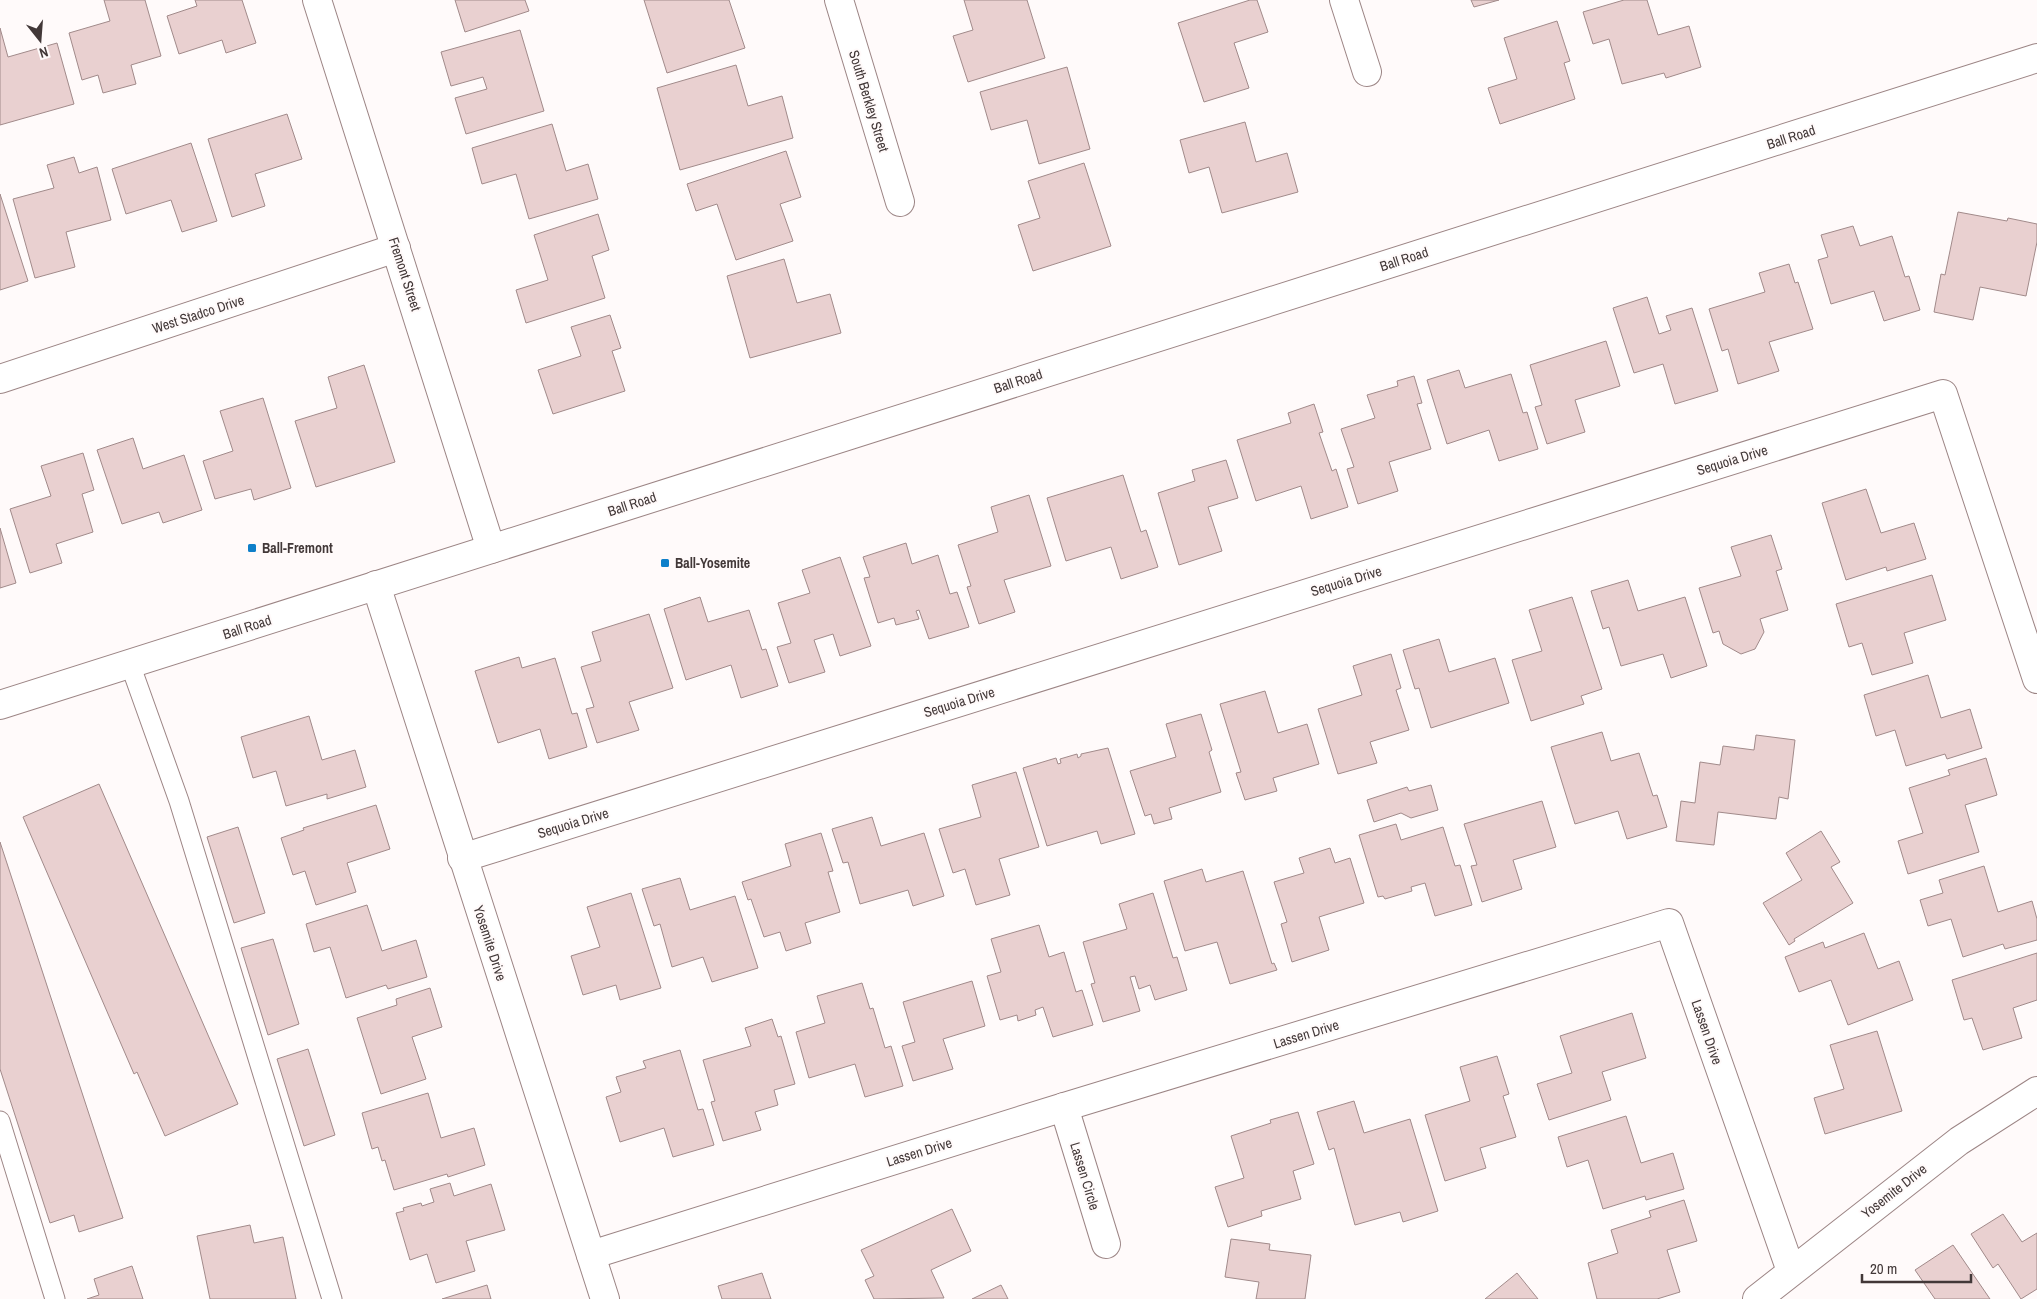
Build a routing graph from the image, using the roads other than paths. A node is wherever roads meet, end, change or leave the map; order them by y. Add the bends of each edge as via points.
1 (317, 0) edge
2 (839, 0) edge
3 (1344, 0) edge
4 (2037, 58) edge
5 (1367, 72) dead end
6 (900, 202) dead end
7 (396, 248) junction
8 (0, 379) edge
9 (492, 549) junction
10 (376, 586) junction
11 (130, 664) junction
12 (2037, 679) edge
13 (0, 705) edge
14 (462, 858) junction
15 (2037, 1091) edge
16 (1064, 1107) junction
17 (0, 1121) edge
18 (1106, 1244) dead end
19 (591, 1255) junction
20 (1791, 1271) junction
21 (55, 1299) edge
22 (332, 1299) edge
23 (605, 1299) edge
24 (1757, 1299) edge

1 - 7 street, Fremont Street
2 - 6 street, South Berkley Street
3 - 5 street
4 - 9 street, Ball Road
7 - 8 street, West Stadco Drive
7 - 9 street, Fremont Street
9 - 10 street, Ball Road
10 - 11 street, Ball Road
10 - 14 street, Yosemite Drive
11 - 13 street, Ball Road
11 - 22 lane via 179,801
12 - 14 street, Sequoia Drive via 1943,394
14 - 19 street, Yosemite Drive
15 - 20 street, Yosemite Drive via 1959,1141
16 - 18 street, Lassen Circle
16 - 19 street, Lassen Drive
16 - 20 street, Lassen Drive via 1669,923
17 - 21 lane
19 - 23 street, Yosemite Drive
20 - 24 street, Yosemite Drive

